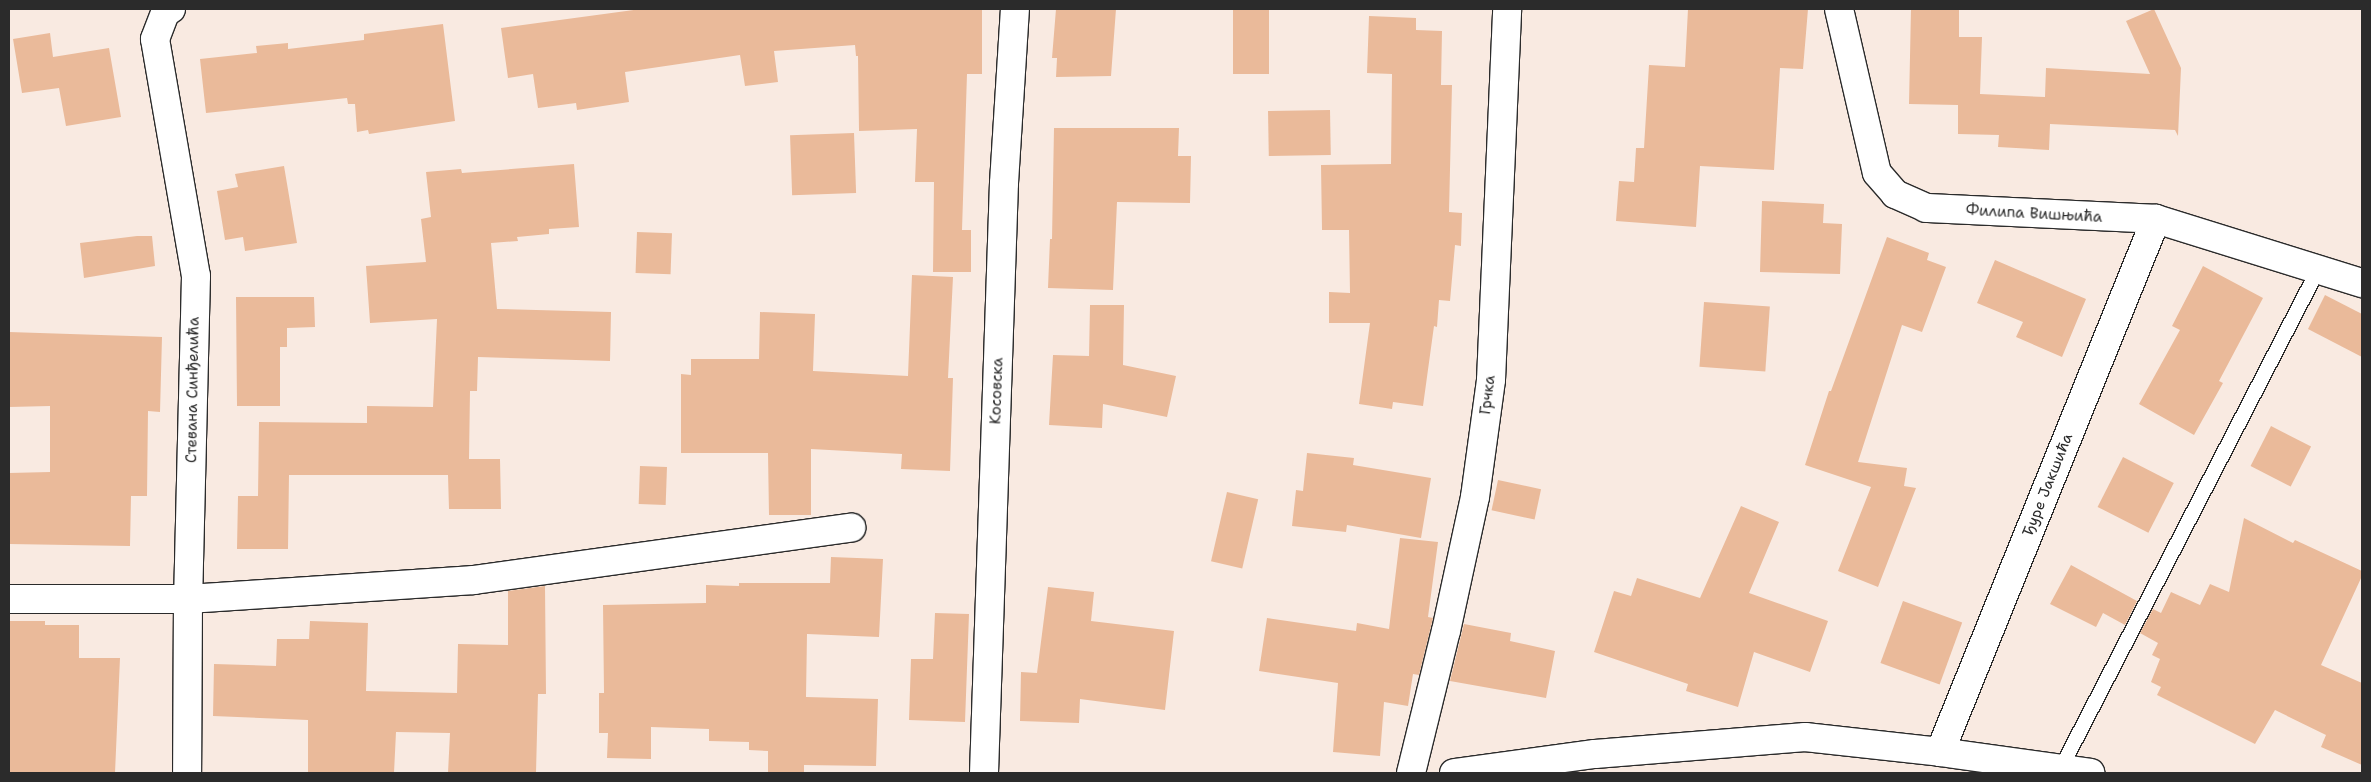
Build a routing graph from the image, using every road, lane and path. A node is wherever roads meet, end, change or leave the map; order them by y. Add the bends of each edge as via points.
1 (1015, 9) edge
2 (1507, 9) edge
3 (1839, 9) edge
4 (168, 11) edge
5 (2156, 219) junction
6 (2319, 268) junction
7 (2362, 283) edge
8 (851, 528) dead end
9 (9, 599) edge
10 (188, 599) junction
11 (1940, 752) junction
12 (2061, 768) junction
13 (1524, 769) edge
14 (187, 773) edge
15 (984, 773) edge
16 (1411, 773) edge
17 (1454, 773) edge
18 (2091, 773) edge

1 - 15 street, Косовска via 1004,183
2 - 16 street, Грчка via 1491,380 1475,497
3 - 5 street, Филипа Вишњића via 1877,173 1895,194 1926,208
4 - 10 street, Стевана Синђелића via 155,39 196,276
5 - 6 street, Филипа Вишњића
5 - 11 street, Ђуре Јакшића
6 - 7 street, Филипа Вишњића
6 - 12 lane
8 - 10 street via 474,580
9 - 10 street
10 - 14 street, Стевана Синђелића
11 - 12 street
11 - 13 street via 1805,737 1596,754
12 - 18 street
13 - 17 street

